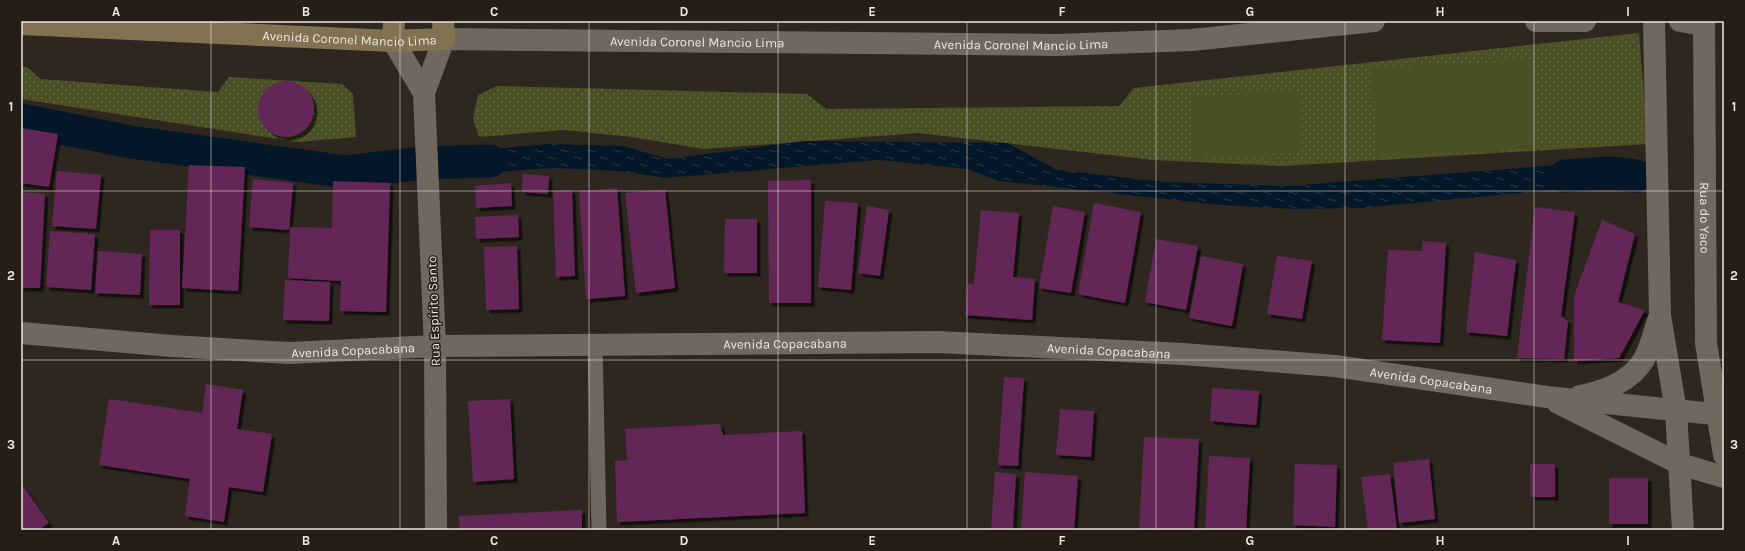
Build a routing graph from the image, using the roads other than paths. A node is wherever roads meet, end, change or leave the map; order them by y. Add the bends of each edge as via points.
1 (1374, 21) edge
2 (1536, 21) edge
3 (1585, 21) edge
4 (1654, 21) edge
5 (1680, 21) edge
6 (1704, 23) edge
7 (21, 24) edge
8 (443, 30) edge
9 (393, 31) edge
10 (424, 93) junction
11 (1660, 315) junction
12 (21, 333) edge
13 (1706, 343) junction
14 (595, 344) junction
15 (435, 346) junction
16 (1724, 355) edge
17 (1547, 397) junction
18 (1569, 399) junction
19 (1676, 411) junction
20 (1720, 414) edge
21 (1724, 455) edge
22 (1680, 464) junction
23 (1724, 477) edge
24 (436, 530) edge
25 (599, 530) edge
26 (1683, 530) edge

1 - 8 street, Avenida Coronel Mancio Lima via 1192,40 1057,45
2 - 3 street
4 - 11 street
5 - 6 street
6 - 13 street, Rua do Yaco
7 - 9 main road, Avenida Coronel Mancio Lima
8 - 9 main road, Avenida Coronel Mancio Lima
8 - 10 street, Rua Espírito Santo
9 - 10 street, Rua Espírito Santo
10 - 15 street, Rua Espírito Santo
11 - 18 street via 1648,353 1626,380
11 - 19 street
12 - 15 street, Avenida Copacabana via 289,353
13 - 16 street
13 - 20 street, Rua do Yaco
14 - 15 street, Avenida Copacabana
14 - 17 street, Avenida Copacabana via 938,342 1184,354 1335,366
14 - 25 lane
15 - 24 street, Rua Espírito Santo
17 - 18 street, Avenida Copacabana
17 - 22 street, Avenida Copacabana
18 - 19 street, Avenida Copacabana
19 - 20 street, Avenida Copacabana
19 - 22 street
20 - 21 street, Rua do Yaco
22 - 23 street, Avenida Copacabana
22 - 26 street

